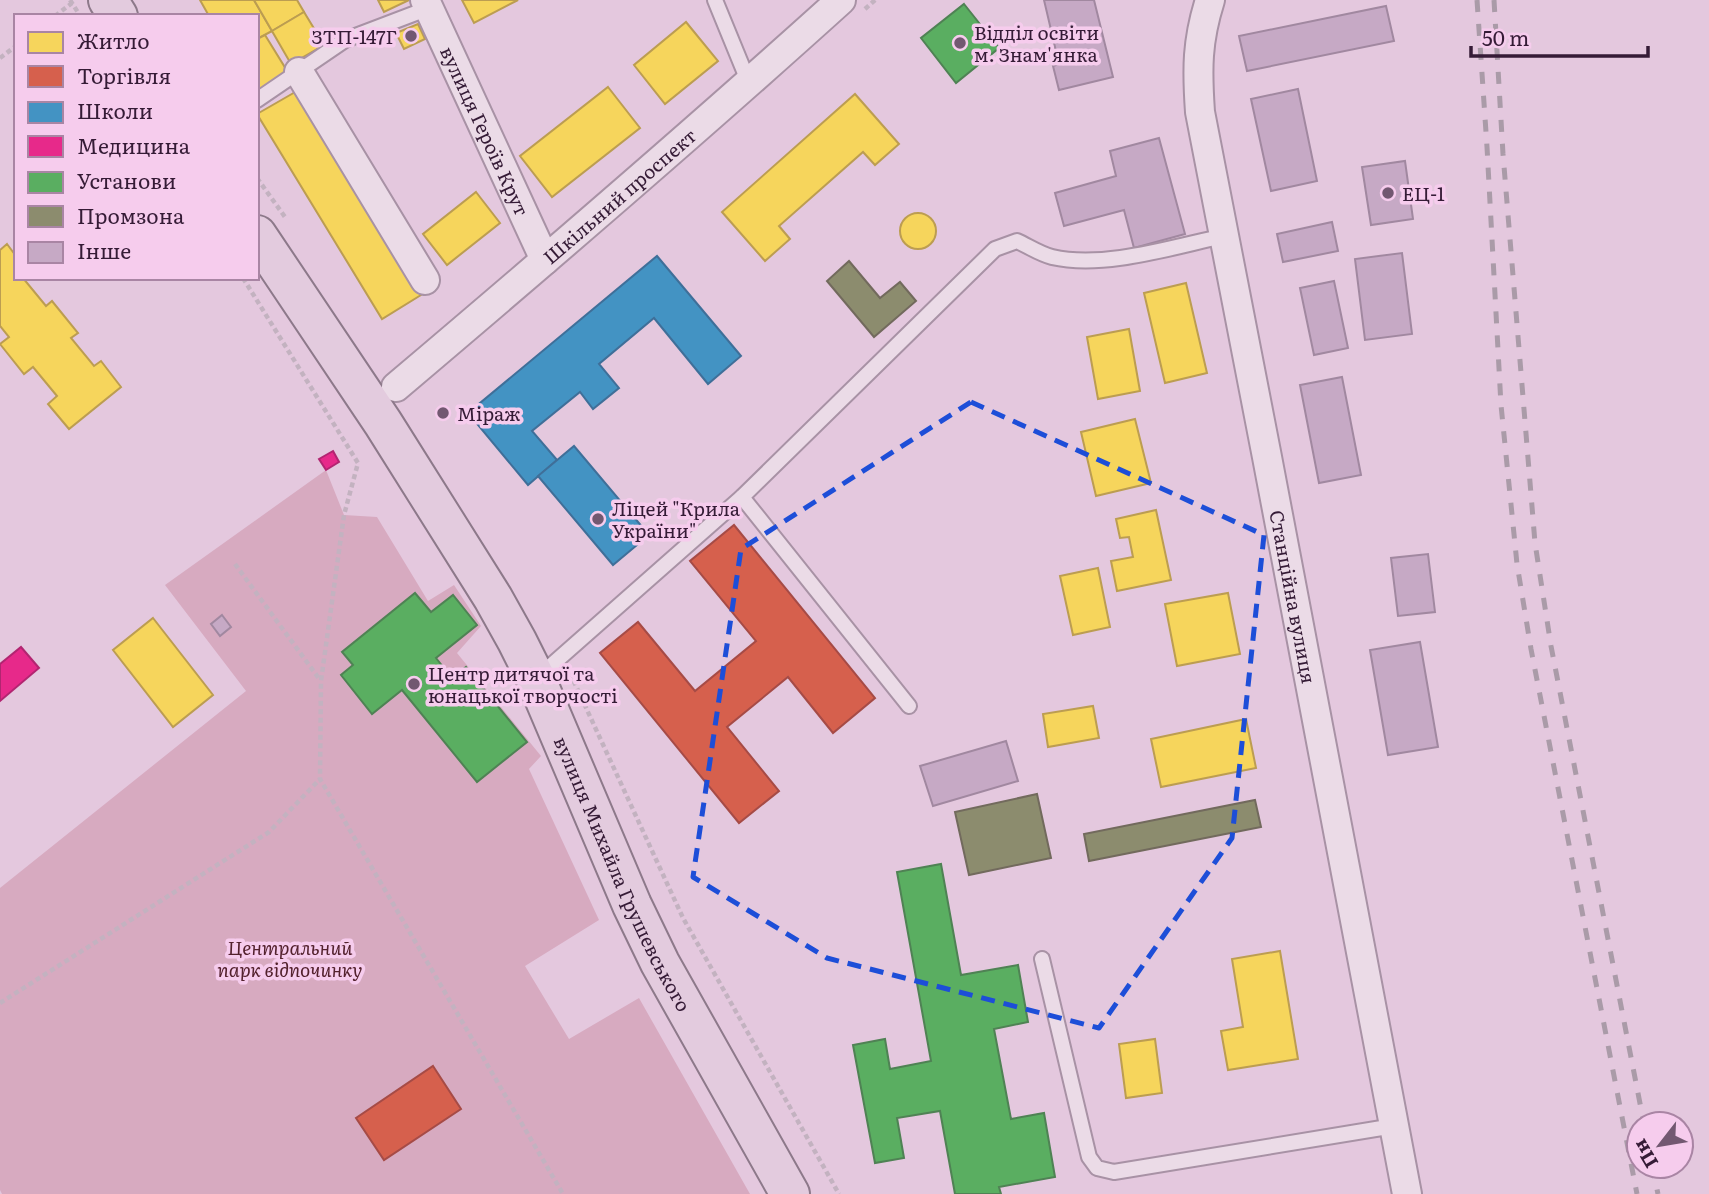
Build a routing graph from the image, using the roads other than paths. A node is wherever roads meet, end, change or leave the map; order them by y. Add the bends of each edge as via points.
1 (715, 0) edge
2 (841, 0) edge
3 (1210, 0) edge
4 (84, 1) edge
5 (427, 4) edge
6 (113, 14) edge
7 (299, 72) junction
8 (749, 83) junction
9 (259, 99) edge
10 (1224, 236) junction
11 (259, 238) edge
12 (545, 260) junction
13 (425, 280) dead end
14 (396, 387) dead end
15 (742, 497) junction
16 (549, 667) junction
17 (909, 706) dead end
18 (1042, 959) dead end
19 (1394, 1126) junction
20 (790, 1194) edge
21 (1407, 1194) edge

1 - 8 lane
2 - 8 street, Шкільний проспект
3 - 10 street, Станційна вулиця via 1197,78
4 - 6 main road
5 - 7 lane via 345,40
5 - 12 street, вулиця Героїв Крут
7 - 9 lane
7 - 13 street
8 - 12 street, Шкільний проспект
10 - 15 lane via 1110,260 1050,257 1017,241 995,249
10 - 19 street, Станційна вулиця
11 - 16 main road, вулиця Михайла Грушевського via 389,434 517,641
12 - 14 street, Шкільний проспект
15 - 16 lane
15 - 17 lane
16 - 20 main road, вулиця Михайла Грушевського via 632,905 676,993
18 - 19 lane via 1089,1157 1097,1168 1114,1172
19 - 21 street, Станційна вулиця

